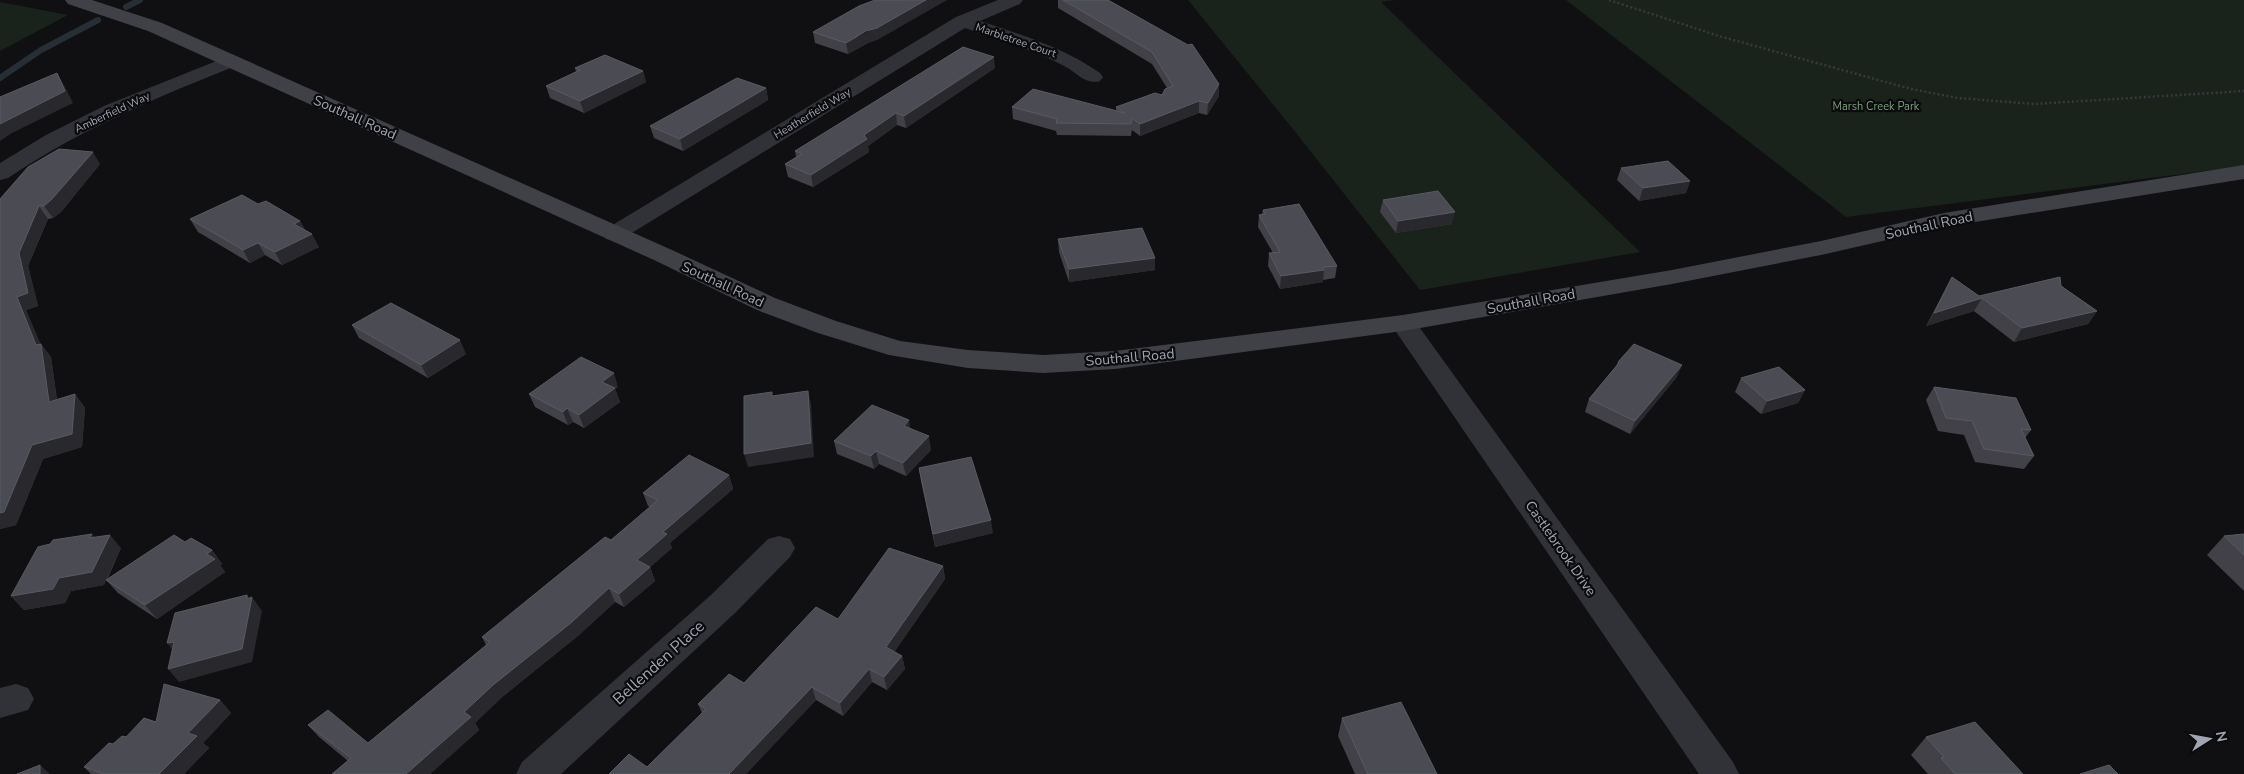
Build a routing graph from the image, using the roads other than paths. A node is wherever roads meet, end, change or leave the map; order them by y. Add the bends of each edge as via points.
1 (74, 0) edge
2 (1014, 0) edge
3 (963, 21) junction
4 (229, 62) junction
5 (1093, 77) dead end
6 (2244, 172) edge
7 (0, 173) edge
8 (614, 234) junction
9 (1403, 323) junction
10 (779, 548) dead end
11 (535, 774) edge
12 (1720, 774) edge

1 - 4 street, Southall Road via 155,27
2 - 3 street, Heatherfield Way
3 - 5 street, Marbletree Court via 1068,58
3 - 8 street, Heatherfield Way
4 - 7 street, Amberfield Way via 170,85 59,137
4 - 8 street, Southall Road
6 - 9 street, Southall Road via 1944,220 1672,277
8 - 9 street, Southall Road via 766,304 827,327 898,349 968,359 1043,364 1115,360
9 - 12 street, Castlebrook Drive
10 - 11 street, Bellenden Place via 723,604

